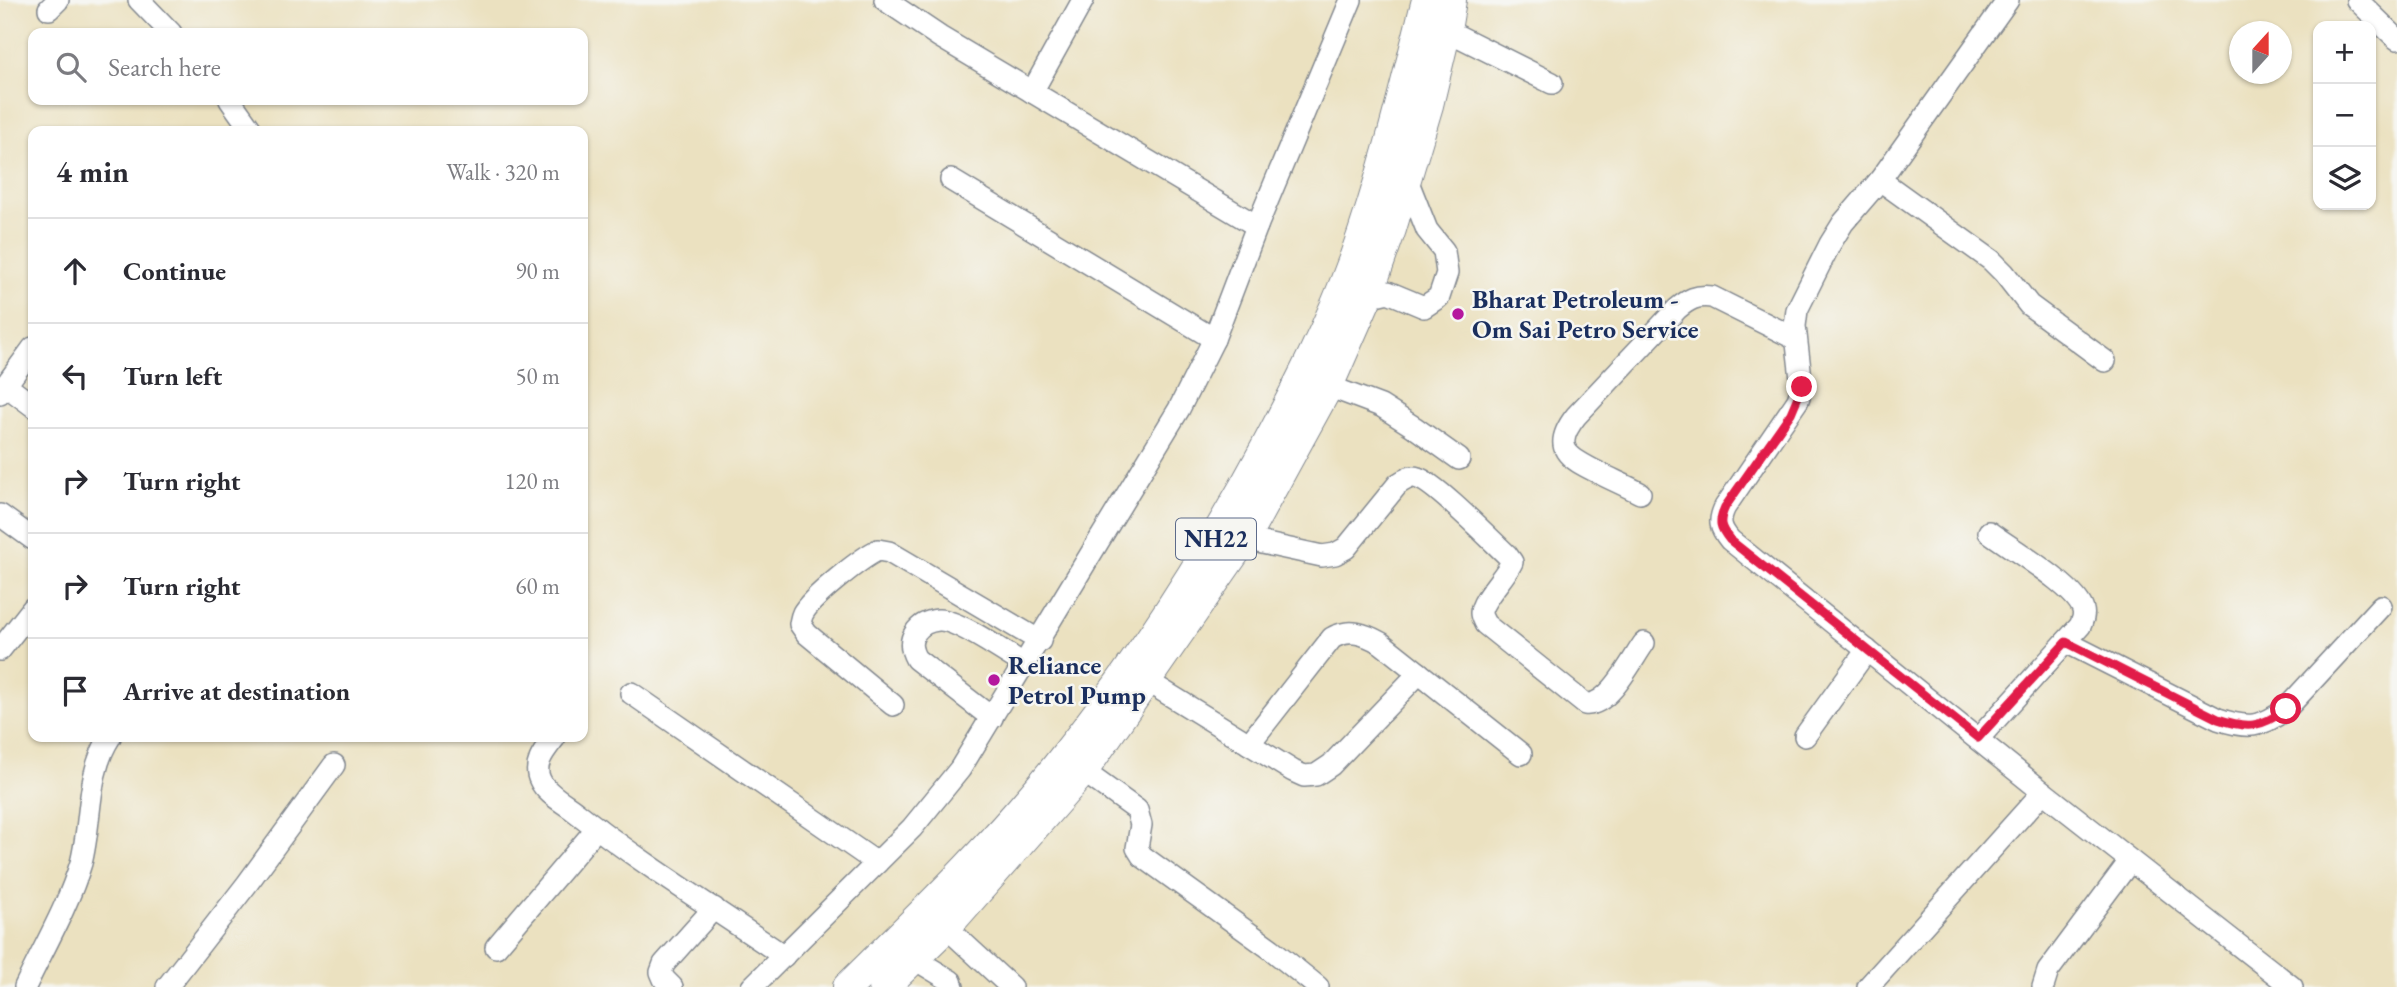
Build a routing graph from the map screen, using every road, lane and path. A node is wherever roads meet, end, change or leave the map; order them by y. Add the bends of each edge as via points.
1 (139, 0) edge
2 (885, 0) edge
3 (1083, 0) edge
4 (1351, 0) edge
5 (1427, 0) edge
6 (1451, 0) edge
7 (2008, 0) edge
8 (2357, 0) edge
9 (166, 28) edge
10 (1446, 30) junction
11 (2397, 39) edge
12 (1552, 83) dead end
13 (1032, 92) junction
14 (234, 105) edge
15 (248, 126) edge
16 (1406, 177) junction
17 (951, 180) dead end
18 (1880, 180) junction
19 (1258, 226) junction
20 (1367, 297) junction
21 (1214, 339) junction
22 (1797, 339) junction
23 (28, 355) edge
24 (2105, 361) dead end
25 (1328, 386) junction
26 (3, 389) edge
27 (28, 403) edge
28 (1459, 460) dead end
29 (1640, 493) dead end
30 (0, 515) edge
31 (1989, 532) dead end
32 (28, 535) edge
33 (1244, 539) junction
34 (2381, 606) dead end
35 (28, 614) edge
36 (1040, 641) junction
37 (2066, 642) junction
38 (1644, 643) dead end
39 (0, 650) edge
40 (1867, 650) junction
41 (1025, 665) junction
42 (1419, 673) junction
43 (1147, 681) junction
44 (631, 693) dead end
45 (893, 705) dead end
46 (992, 718) junction
47 (1805, 736) dead end
48 (1978, 738) junction
49 (107, 742) edge
50 (551, 742) edge
51 (1249, 744) junction
52 (1521, 754) dead end
53 (334, 765) dead end
54 (1083, 771) junction
55 (2043, 792) junction
56 (597, 828) junction
57 (2130, 860) junction
58 (877, 863) junction
59 (714, 908) junction
60 (946, 927) junction
61 (496, 947) dead end
62 (784, 956) junction
63 (913, 958) junction
64 (25, 987) edge
65 (167, 987) edge
66 (672, 987) edge
67 (752, 987) edge
68 (848, 987) edge
69 (884, 987) edge
70 (953, 987) edge
71 (1011, 987) edge
72 (1318, 987) edge
73 (1868, 987) edge
74 (2043, 987) edge
75 (2292, 987) edge

1 - 9 street
2 - 13 street
3 - 13 street
4 - 19 street
5 - 68 highway, NH22 via 1354,258 1303,379 1215,540 1131,670 1055,768 984,849
6 - 10 highway, NH22
7 - 18 street
8 - 11 street
10 - 12 street
10 - 16 highway, NH22
13 - 19 street
14 - 15 street
16 - 20 highway, NH22
16 - 20 street via 1427,230 1444,251 1447,273 1439,298 1424,307 1388,292
17 - 21 street
18 - 22 street via 1830,244 1797,310
18 - 24 street via 1991,260 2029,305
19 - 21 street
20 - 25 highway, NH22
21 - 36 street via 1179,409
22 - 29 street via 1712,297 1690,298 1677,309 1576,416 1564,439 1574,461
22 - 40 street via 1802,387 1798,400 1725,507 1719,518 1721,529
23 - 26 street
25 - 28 street via 1381,406
25 - 33 highway, NH22
26 - 27 street
30 - 32 street
31 - 37 street via 2077,598 2084,617
33 - 38 street via 1322,556 1335,554 1346,548 1398,484 1408,477 1419,478 1511,562 1482,607 1486,624 1586,704 1593,705 1608,695
33 - 43 highway, NH22
34 - 37 street via 2286,709 2271,720 2244,727 2218,719
35 - 39 street
36 - 41 street
36 - 45 street via 878,550 808,606 800,624
37 - 48 street
40 - 47 street
40 - 48 street
41 - 46 street
41 - 46 street via 953,623 932,621 916,632 911,641 916,659
42 - 51 street via 1316,775 1293,771
42 - 51 street via 1369,636 1342,632 1323,648
42 - 52 street
43 - 51 street
43 - 54 highway, NH22
44 - 58 street
46 - 58 street via 932,806
48 - 55 street
49 - 64 street via 97,760 85,846 75,881
50 - 56 street via 541,756 540,780
53 - 65 street
54 - 60 highway, NH22
54 - 72 street via 1137,810 1141,825 1137,848 1142,856
55 - 57 street
55 - 73 street
56 - 59 street
56 - 61 street
57 - 74 street via 2048,971
57 - 75 street
58 - 62 street
59 - 62 street
59 - 66 street via 664,964 661,972
60 - 63 highway, NH22
60 - 71 street
62 - 67 street
63 - 69 highway, NH22
63 - 70 street via 951,981

